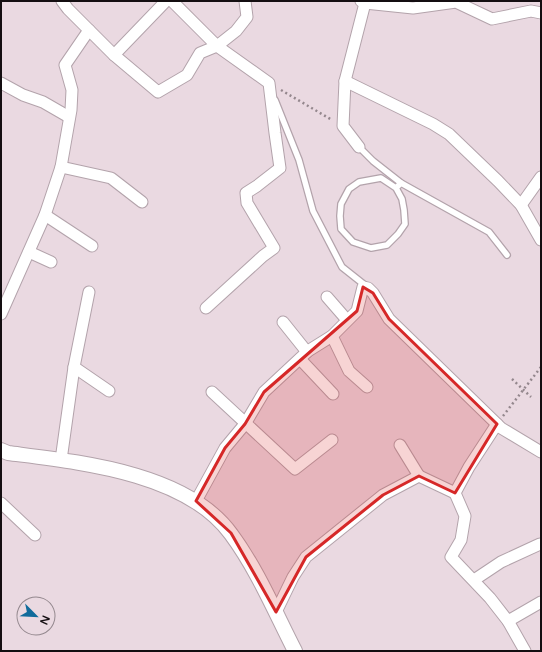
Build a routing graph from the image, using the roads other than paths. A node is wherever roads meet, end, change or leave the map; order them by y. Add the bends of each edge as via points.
1 (62, 1) edge
2 (166, 1) edge
3 (172, 1) edge
4 (245, 1) edge
5 (363, 2) edge
6 (541, 13) edge
7 (89, 30) junction
8 (217, 46) junction
9 (114, 55) junction
10 (345, 81) junction
11 (1, 83) edge
12 (269, 85) junction
13 (69, 117) junction
14 (359, 147) joint
15 (61, 167) junction
16 (541, 177) edge
17 (401, 183) junction
18 (396, 188) junction
19 (142, 202) dead end
20 (521, 205) junction
21 (45, 215) junction
22 (541, 240) edge
23 (92, 246) dead end
24 (29, 252) junction
25 (507, 255) dead end
26 (51, 262) dead end
27 (368, 288) junction
28 (89, 292) dead end
29 (327, 297) dead end
30 (206, 308) dead end
31 (1, 314) edge
32 (347, 320) junction
33 (283, 322) dead end
34 (332, 336) junction
35 (303, 356) junction
36 (74, 367) junction
37 (367, 387) dead end
38 (109, 391) dead end
39 (212, 392) dead end
40 (333, 394) dead end
41 (245, 424) junction
42 (497, 424) junction
43 (332, 440) dead end
44 (400, 445) dead end
45 (1, 450) edge
46 (541, 452) edge
47 (61, 460) junction
48 (419, 476) junction
49 (455, 493) junction
50 (196, 501) junction
51 (1, 503) edge
52 (35, 535) dead end
53 (540, 544) dead end
54 (474, 580) junction
55 (541, 602) edge
56 (276, 612) junction
57 (508, 621) junction
58 (295, 651) edge
59 (525, 651) edge

1 - 7 street
2 - 9 street
3 - 8 street
4 - 8 street via 247,17 236,31
5 - 6 street via 413,8 456,2 492,19 531,11
5 - 10 street
7 - 9 street
7 - 13 street via 65,65 72,90
8 - 9 street via 200,53 186,74 158,92
8 - 12 street
10 - 14 street via 343,126
10 - 20 street via 449,134
11 - 13 street
12 - 27 lane via 299,160 312,211 342,266
12 - 30 street via 280,168 246,193 247,203 274,248
13 - 15 street
14 - 17 lane
15 - 19 street via 111,178
15 - 21 street
16 - 20 street
17 - 18 lane
17 - 25 lane via 490,232
18 - 18 lane via 402,199 405,224 398,234 387,246 371,248 353,242 341,229 340,216 341,204 349,189 360,182 381,178
20 - 22 street
21 - 23 street
21 - 24 street
24 - 26 street
24 - 31 street
27 - 32 street via 363,286 357,311
27 - 42 street via 389,319
28 - 36 street
29 - 32 street
32 - 34 street
33 - 35 street
34 - 35 street
34 - 37 street via 349,371
35 - 40 street
35 - 41 street via 264,392
36 - 38 street
36 - 47 street
39 - 41 street
41 - 43 street via 295,469
41 - 50 street via 225,448
42 - 46 street
42 - 49 street via 469,466
44 - 48 street
45 - 47 street
47 - 50 street via 147,478
48 - 49 street
48 - 56 street via 383,495 306,556 293,576
49 - 54 street via 465,516 461,540 451,557
50 - 56 street via 231,533
51 - 52 street
53 - 54 street via 500,562
54 - 57 street
55 - 57 street
56 - 58 street
57 - 59 street

